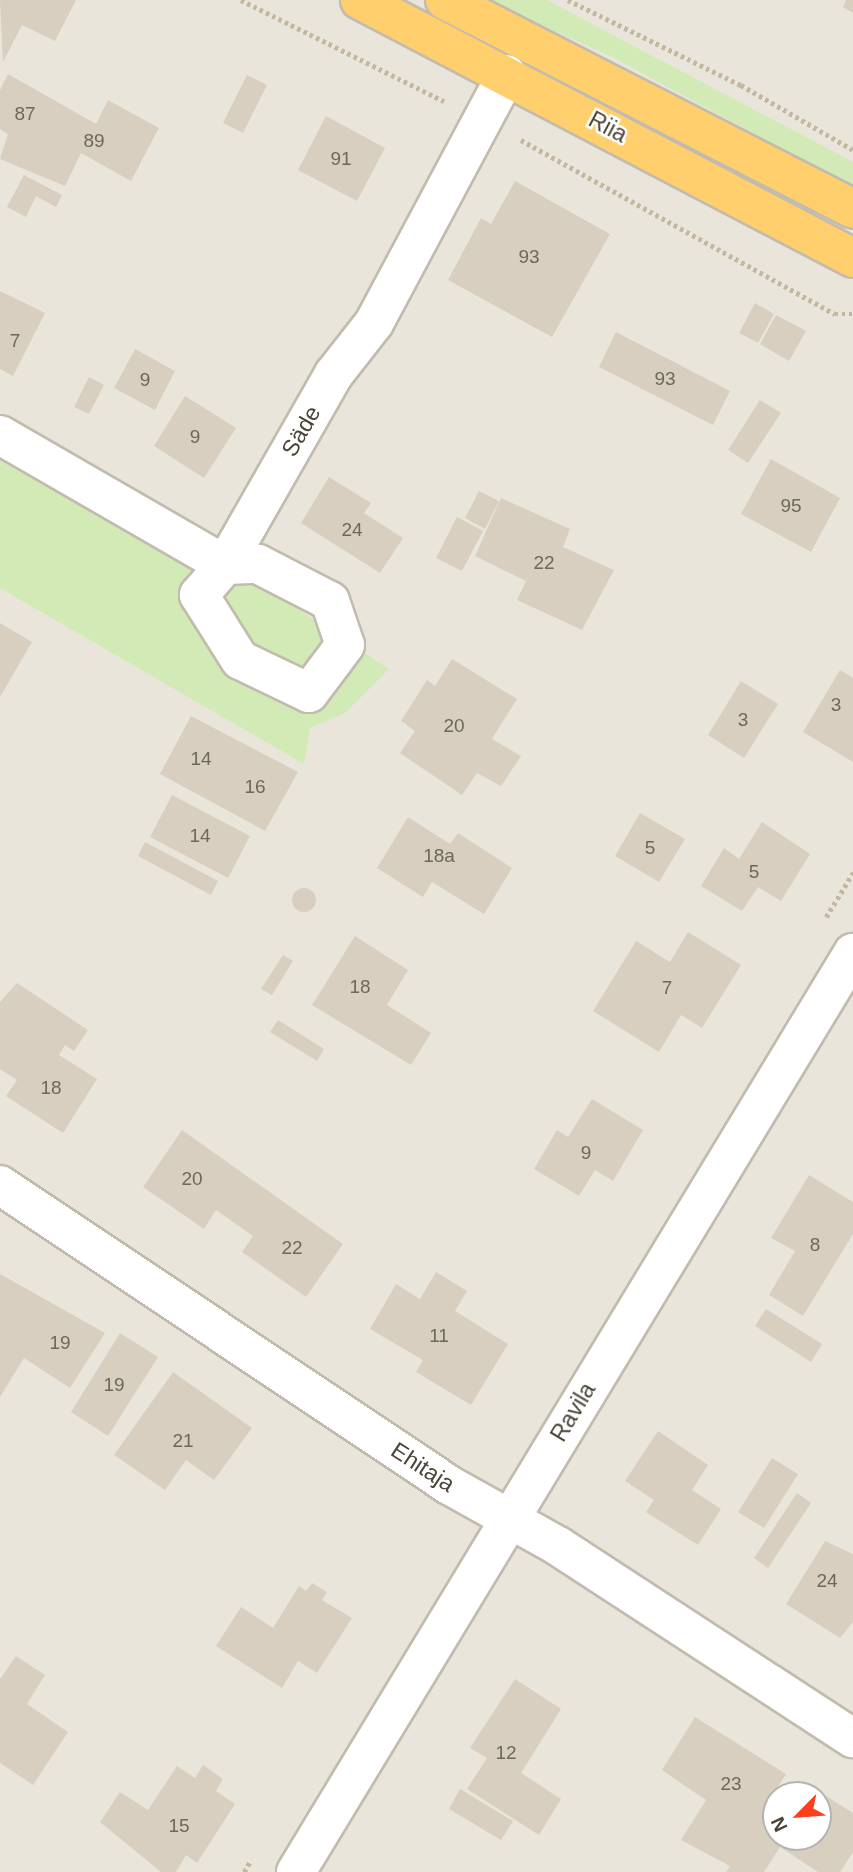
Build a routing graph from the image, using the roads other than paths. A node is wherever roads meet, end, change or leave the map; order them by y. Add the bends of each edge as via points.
1 (360, 0) edge
2 (445, 0) edge
3 (507, 74) junction
4 (853, 209) edge
5 (853, 258) edge
6 (0, 435) edge
7 (853, 953) edge
8 (0, 1185) edge
9 (508, 1518) junction
10 (853, 1738) edge
11 (296, 1872) edge

1 - 3 highway, Riia
2 - 4 highway, Riia
3 - 5 highway, Riia
3 - 6 street, Säde via 374,323 334,374 225,565
7 - 9 street, Ravila
8 - 9 street, Ehitaja
9 - 10 street, Ehitaja
9 - 11 street, Ravila

